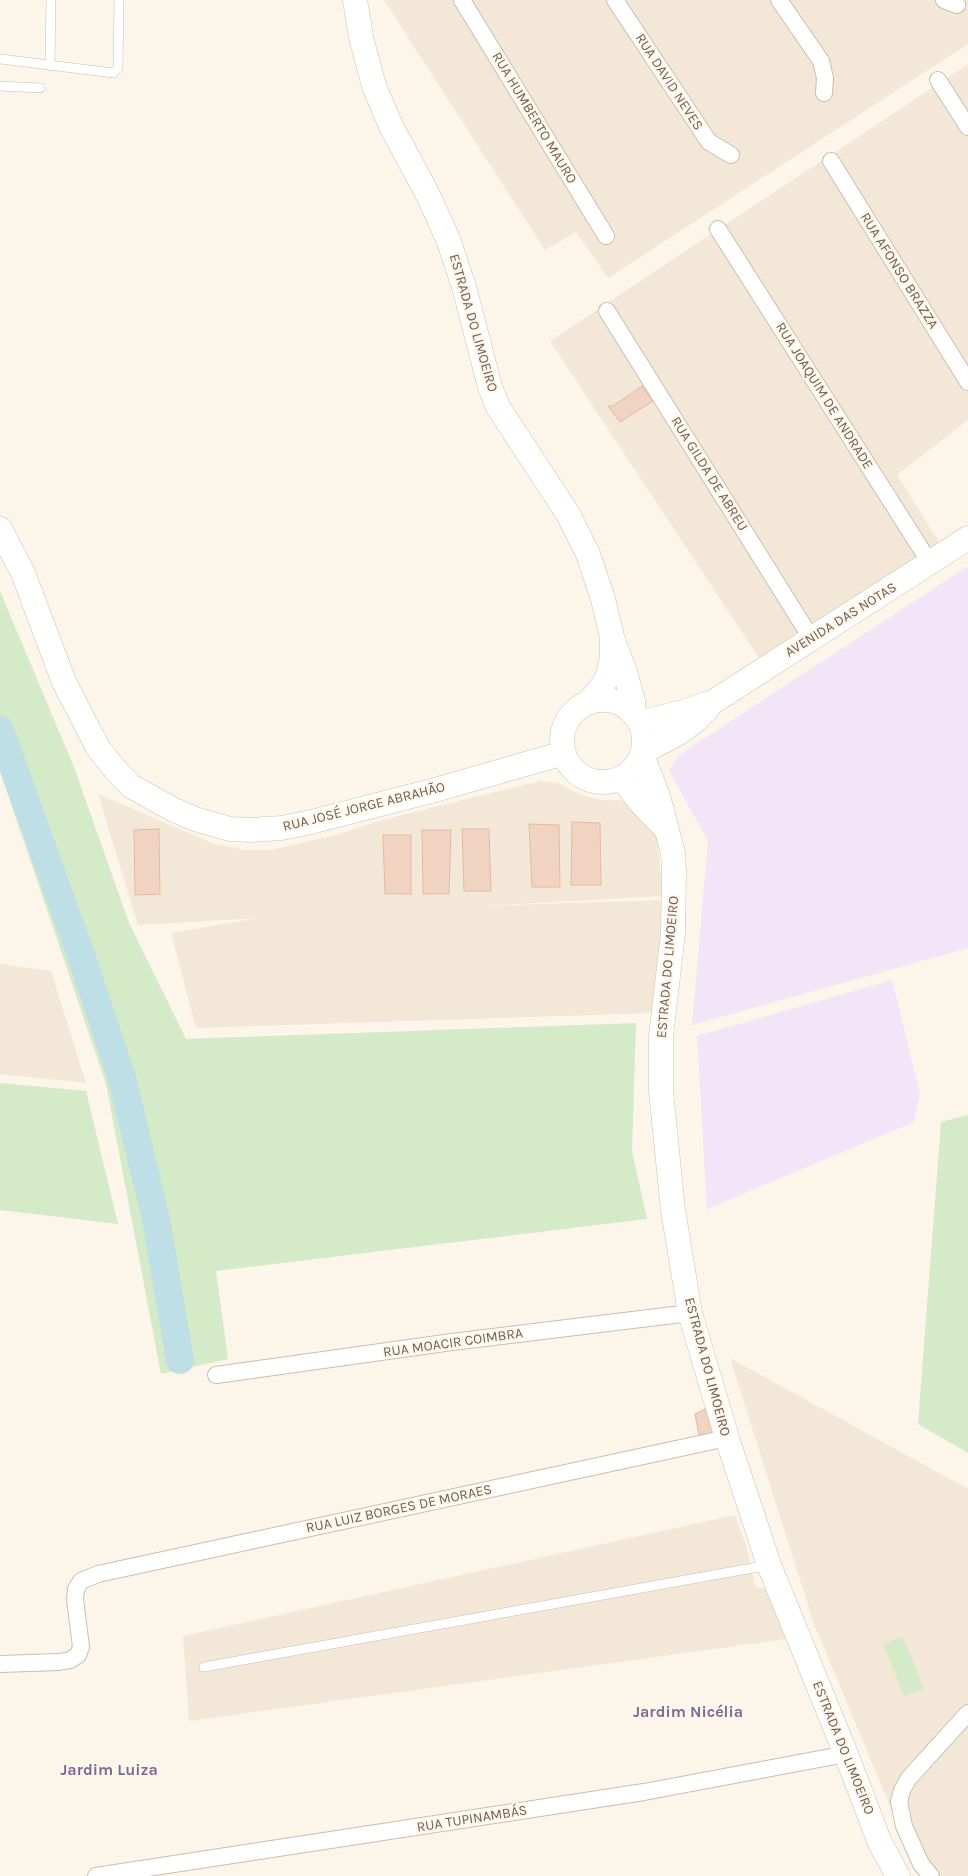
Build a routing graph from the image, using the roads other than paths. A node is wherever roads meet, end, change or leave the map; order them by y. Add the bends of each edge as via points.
1 (51, 0) edge
2 (119, 0) edge
3 (355, 0) edge
4 (462, 0) edge
5 (616, 0) edge
6 (779, 0) edge
7 (0, 59) edge
8 (50, 66) junction
9 (938, 80) dead end
10 (0, 86) edge
11 (40, 88) dead end
12 (824, 94) dead end
13 (968, 127) edge
14 (731, 155) dead end
15 (831, 161) dead end
16 (718, 230) dead end
17 (606, 236) dead end
18 (607, 311) dead end
19 (968, 382) edge
20 (0, 529) edge
21 (968, 538) edge
22 (930, 563) junction
23 (612, 637) junction
24 (811, 638) junction
25 (713, 702) junction
26 (588, 703) junction
27 (637, 718) junction
28 (564, 753) junction
29 (643, 754) junction
30 (622, 778) junction
31 (666, 828) junction
32 (690, 1313) junction
33 (216, 1375) dead end
34 (727, 1438) junction
35 (769, 1565) junction
36 (0, 1664) edge
37 (204, 1667) dead end
38 (968, 1713) edge
39 (846, 1754) junction
40 (96, 1876) edge
41 (898, 1876) edge
42 (931, 1876) edge

1 - 8 lane
2 - 8 lane via 117,71
3 - 23 main road, ESTRADA DO LIMOEIRO via 374,86 448,239 498,407 568,514 594,573
4 - 17 street, RUA HUMBERTO MAURO
5 - 14 street, RUA DAVID NEVES via 706,137 714,146
6 - 12 street via 821,61
7 - 8 lane
9 - 13 street
10 - 11 lane
15 - 19 street, RUA AFONSO BRAZZA
16 - 22 street, RUA JOAQUIM DE ANDRADE
18 - 24 street, RUA GILDA DE ABREU
20 - 28 main road, RUA JOSÉ JORGE ABRAHÃO via 23,573 64,682 98,748 131,786 194,819 230,830 281,828
21 - 22 main road, AVENIDA DAS NOTAS
22 - 24 main road, AVENIDA DAS NOTAS
23 - 26 main road, ESTRADA DO LIMOEIRO via 608,676
23 - 27 main road, ESTRADA DO LIMOEIRO
24 - 25 main road, AVENIDA DAS NOTAS
25 - 27 main road, AVENIDA DAS NOTAS via 683,712
25 - 29 main road, AVENIDA DAS NOTAS via 694,722
26 - 27 main road via 600,700 613,702 624,706
26 - 28 main road via 567,723 563,733
27 - 29 main road via 644,737
28 - 30 main road via 573,768 587,779 611,782
29 - 30 main road, AVENIDA DAS NOTAS
29 - 31 main road, ESTRADA DO LIMOEIRO
30 - 31 main road, ESTRADA DO LIMOEIRO
31 - 32 main road, ESTRADA DO LIMOEIRO via 673,853 675,906 663,1014 661,1091 673,1210
32 - 33 street, RUA MOACIR COIMBRA
32 - 34 main road, ESTRADA DO LIMOEIRO
34 - 35 main road, ESTRADA DO LIMOEIRO
34 - 36 street, RUA LUIZ BORGES DE MORAES via 98,1574 81,1581 76,1589 81,1647 78,1655 59,1662
35 - 37 lane
35 - 39 main road, ESTRADA DO LIMOEIRO
38 - 42 street via 902,1790 900,1811 904,1826 921,1864
39 - 40 street, RUA TUPINAMBÁS via 644,1792
39 - 41 main road, ESTRADA DO LIMOEIRO via 880,1843

